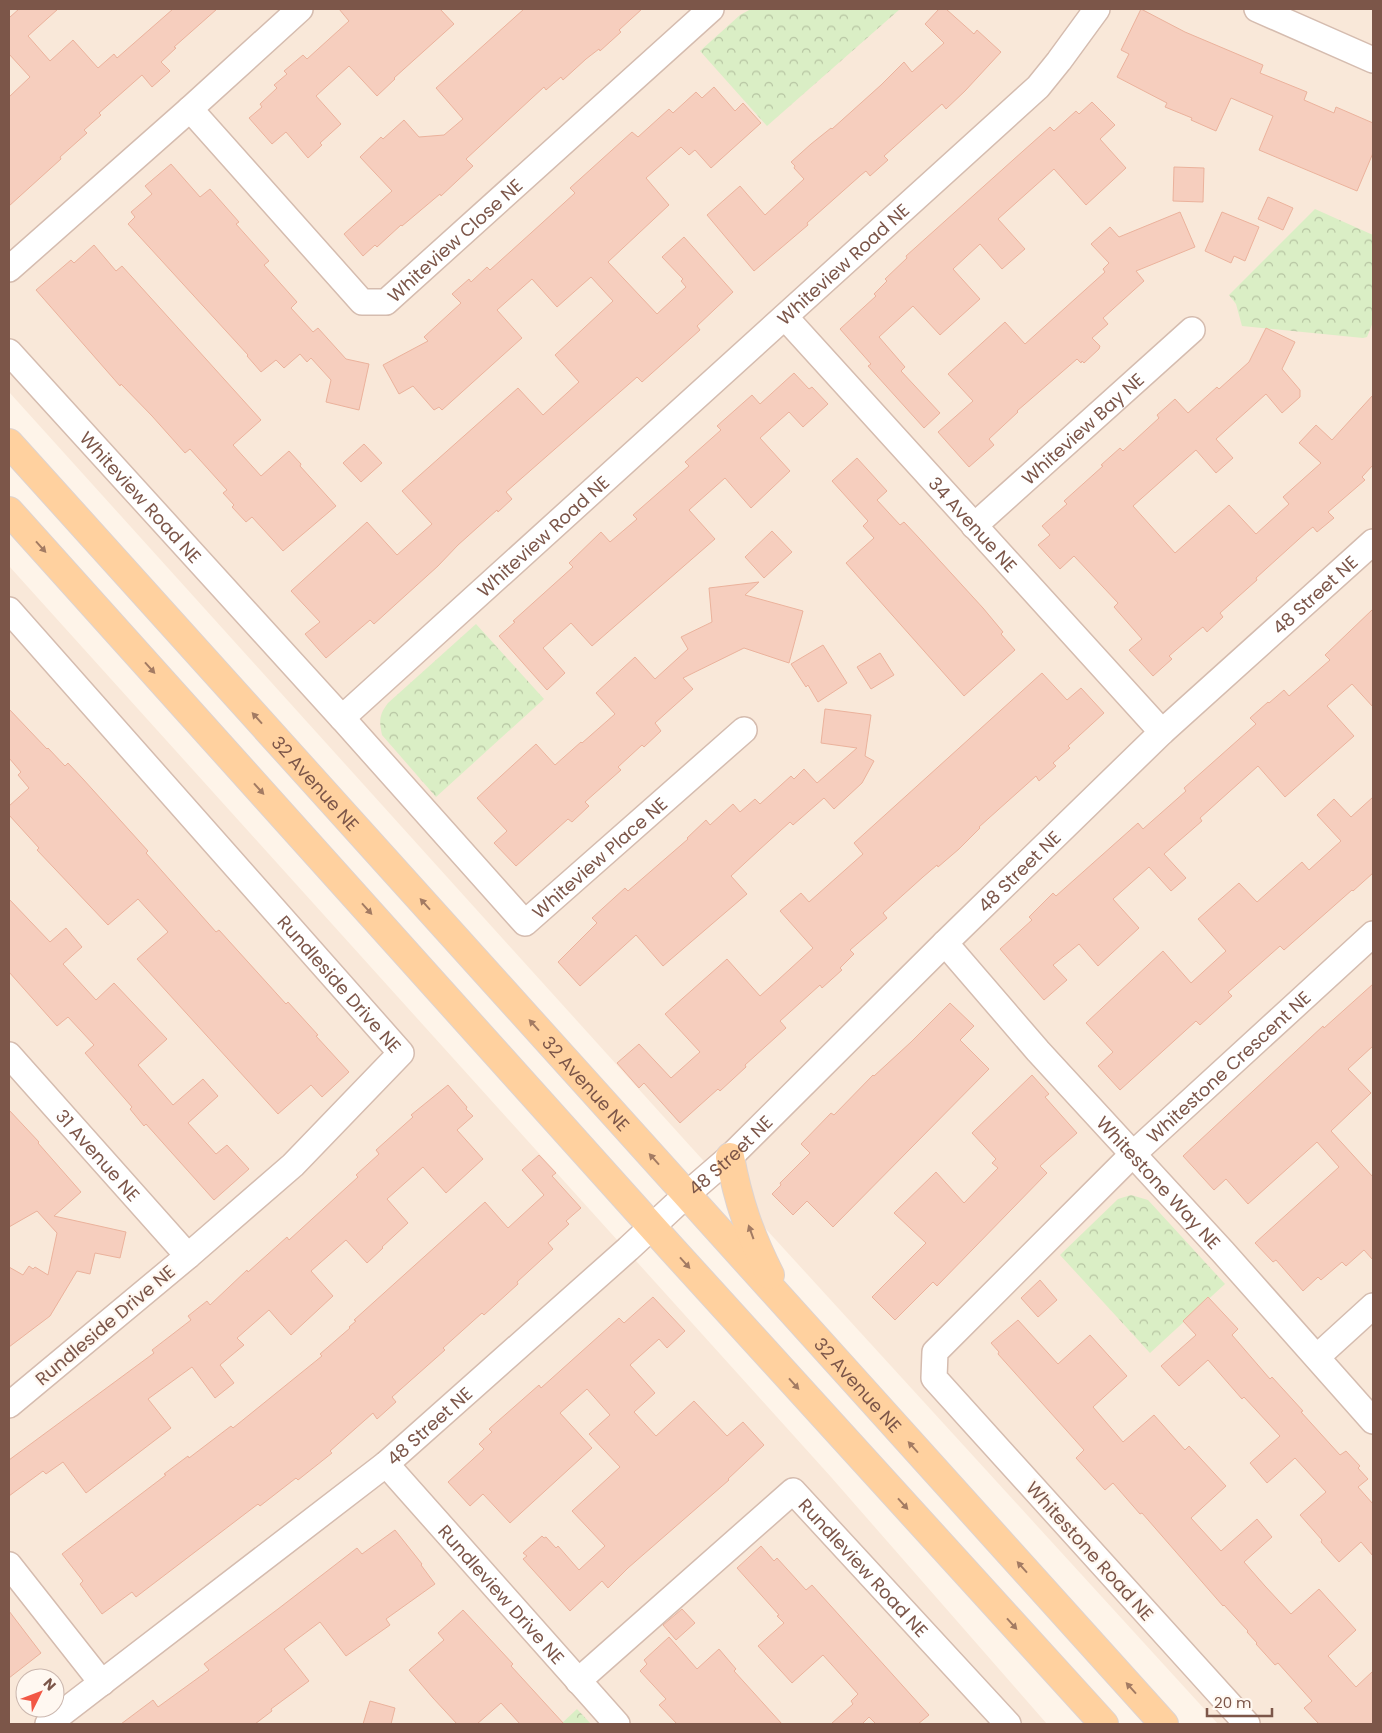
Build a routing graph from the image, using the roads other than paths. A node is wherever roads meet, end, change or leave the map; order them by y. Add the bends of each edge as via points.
1 (300, 9) edge
2 (711, 9) edge
3 (1097, 9) edge
4 (1257, 9) edge
5 (1373, 60) edge
6 (190, 109) junction
7 (9, 269) edge
8 (785, 317) junction
9 (1192, 330) dead end
10 (9, 352) edge
11 (9, 443) edge
12 (9, 511) edge
13 (974, 526) junction
14 (1373, 542) edge
15 (9, 610) edge
16 (342, 718) junction
17 (744, 730) dead end
18 (1162, 732) junction
19 (1373, 934) edge
20 (945, 942) junction
21 (9, 1054) edge
22 (1133, 1154) junction
23 (730, 1157) junction
24 (686, 1195) junction
25 (652, 1227) junction
26 (188, 1256) junction
27 (1373, 1306) edge
28 (787, 1307) junction
29 (1317, 1357) junction
30 (934, 1378) joint
31 (9, 1405) edge
32 (1373, 1422) edge
33 (386, 1464) junction
34 (9, 1565) edge
35 (578, 1681) junction
36 (102, 1683) junction
37 (48, 1724) edge
38 (617, 1724) edge
39 (1008, 1724) edge
40 (1104, 1724) edge
41 (1164, 1724) edge
42 (1246, 1724) edge

1 - 6 street
2 - 6 street, Whiteview Close NE via 386,302 362,302
3 - 8 street, Whiteview Road NE via 1038,87
4 - 5 street
6 - 7 street
8 - 13 street, 34 Avenue NE
8 - 16 street, Whiteview Road NE
9 - 13 street, Whiteview Bay NE
10 - 16 street, Whiteview Road NE
24 -> 11 main road, 32 Avenue NE
12 -> 25 main road
13 - 18 street, 34 Avenue NE
14 - 18 street, 48 Street NE
15 - 26 street, Rundleside Drive NE via 401,1054 293,1165
16 - 17 street, Whiteview Place NE via 525,922
18 - 20 street, 48 Street NE
19 - 22 street, Whitestone Crescent NE
20 - 22 street, Whitestone Way NE
20 - 23 street, 48 Street NE
21 - 26 street, 31 Avenue NE
22 - 29 street, Whitestone Way NE
22 - 30 street, Whitestone Crescent NE via 936,1352
23 - 24 street, 48 Street NE
28 -> 23 main road via 755,1245 739,1200
24 - 25 street, 48 Street NE
24 - 28 main road, 32 Avenue NE
25 - 33 street, 48 Street NE
25 -> 40 main road
26 - 31 street, Rundleside Drive NE
27 - 29 street
41 -> 28 main road, 32 Avenue NE
29 - 32 street, Whitestone Way NE
30 - 42 street, Whitestone Road NE
33 - 35 street, Rundleview Drive NE
33 - 36 street, 48 Street NE
34 - 36 street
35 - 38 street, Rundleview Drive NE
35 - 39 street, Rundleview Road NE via 793,1490
36 - 37 street, 48 Street NE

